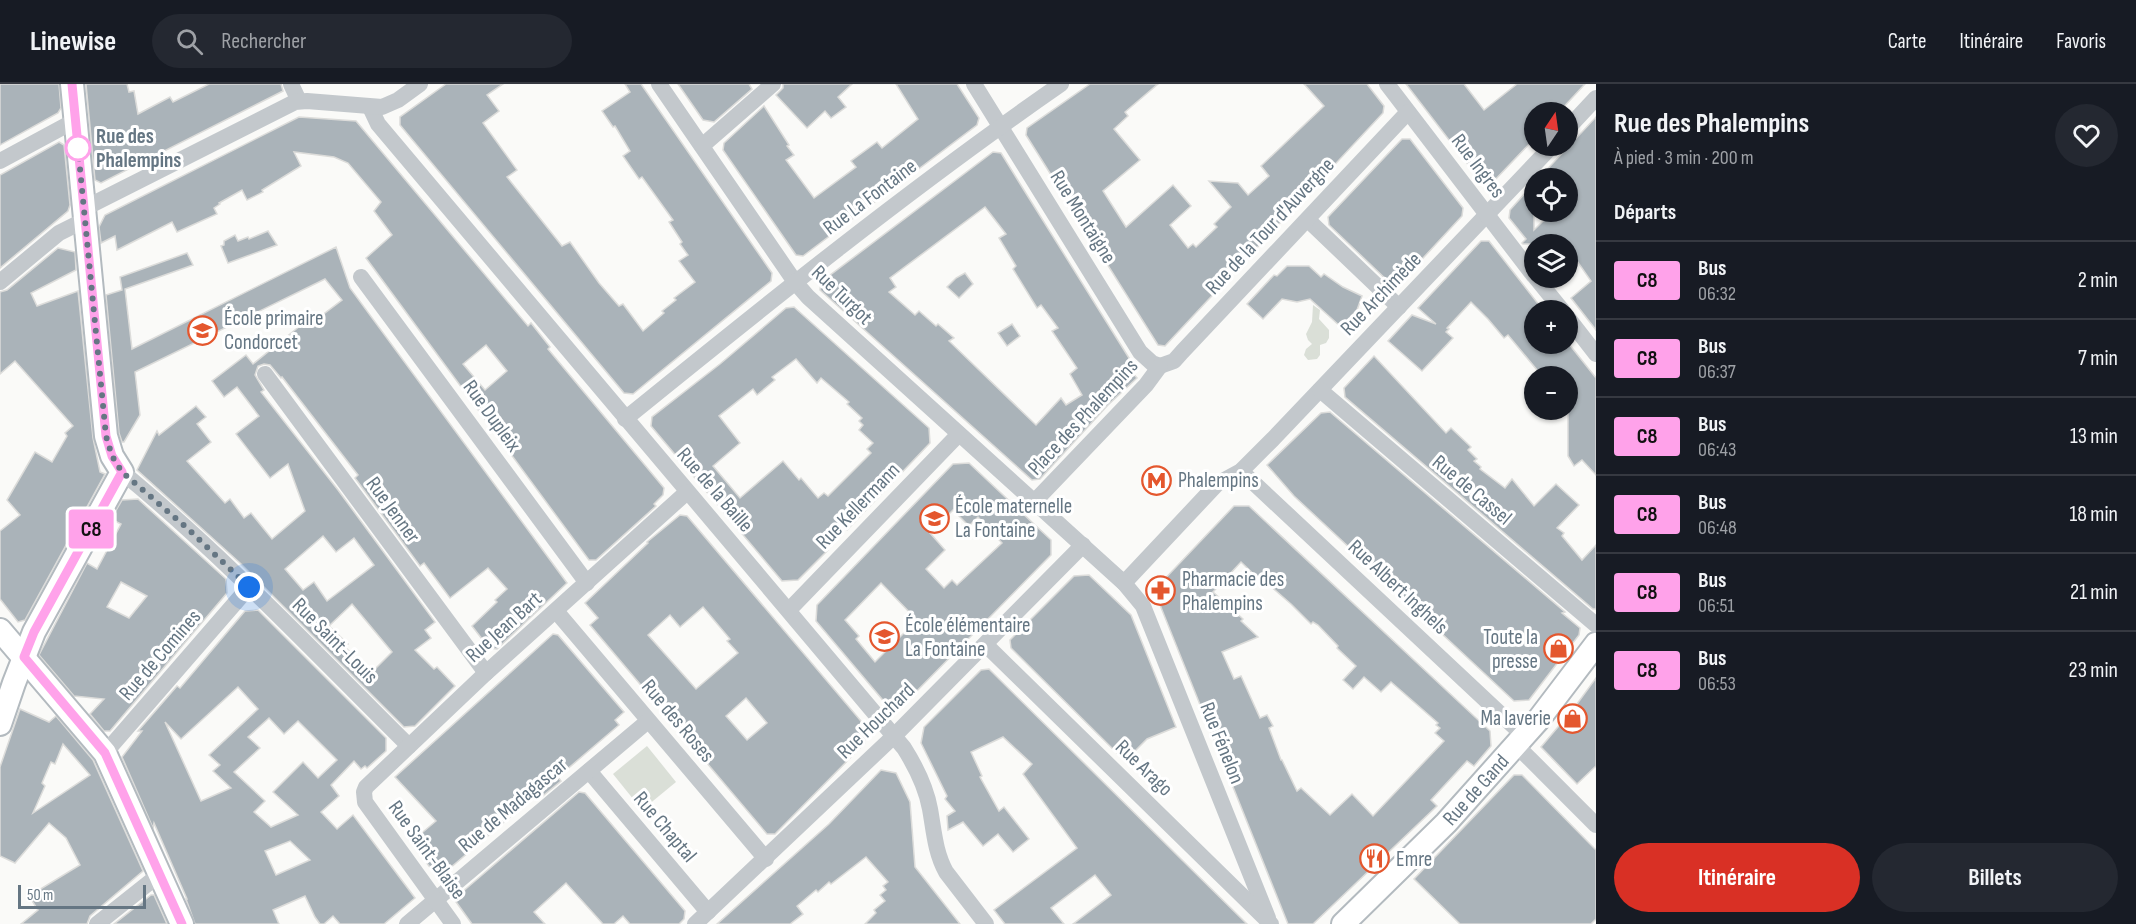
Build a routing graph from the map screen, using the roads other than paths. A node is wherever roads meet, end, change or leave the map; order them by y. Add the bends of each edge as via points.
1 (72, 84) edge
2 (291, 84) edge
3 (420, 84) edge
4 (659, 84) edge
5 (773, 84) edge
6 (974, 84) edge
7 (1061, 84) edge
8 (1387, 84) edge
9 (1596, 98) edge
10 (299, 102) junction
11 (370, 107) junction
12 (1408, 112) junction
13 (1578, 117) edge
14 (76, 120) junction
15 (1000, 126) junction
16 (702, 146) junction
17 (1543, 156) edge
18 (0, 161) edge
19 (84, 215) junction
20 (1487, 215) junction
21 (1308, 220) junction
22 (1524, 263) edge
23 (361, 276) dead end
24 (0, 282) edge
25 (795, 282) junction
26 (1544, 288) edge
27 (1554, 300) edge
28 (1399, 308) junction
29 (1578, 331) edge
30 (1596, 354) edge
31 (1160, 366) junction
32 (265, 374) dead end
33 (1320, 390) junction
34 (625, 418) junction
35 (960, 434) junction
36 (1241, 471) junction
37 (122, 472) junction
38 (687, 492) junction
39 (1034, 502) junction
40 (1083, 545) junction
41 (587, 583) junction
42 (1124, 583) junction
43 (249, 587) junction
44 (789, 610) junction
45 (556, 611) junction
46 (1596, 625) edge
47 (0, 630) edge
48 (1596, 644) edge
49 (986, 645) junction
50 (24, 657) junction
51 (486, 673) junction
52 (648, 721) junction
53 (0, 724) edge
54 (894, 736) junction
55 (1520, 741) junction
56 (409, 746) junction
57 (105, 753) junction
58 (589, 771) junction
59 (365, 802) joint
60 (1596, 825) edge
61 (766, 859) junction
62 (160, 874) junction
63 (435, 900) junction
64 (708, 912) junction
65 (98, 924) edge
66 (182, 924) edge
67 (407, 924) edge
68 (453, 924) edge
69 (695, 924) edge
70 (986, 924) edge
71 (1271, 924) edge
72 (1343, 924) edge

1 - 14 street
2 - 10 street
3 - 11 street via 390,104
4 - 16 street, Rue Turgot
5 - 16 street
6 - 15 street, Rue Montaigne
7 - 15 street, Rue La Fontaine
8 - 12 street, Rue Ingres
9 - 13 street
10 - 11 street
10 - 19 street
11 - 34 street, Rue de la Baille via 378,124
12 - 20 street, Rue Ingres
12 - 21 street, Rue de la Tour d'Auvergne
14 - 18 street
14 - 19 street
15 - 25 street, Rue La Fontaine
15 - 31 street, Rue Montaigne via 1140,352
16 - 25 street, Rue Turgot
17 - 20 street, Rue Archimède
19 - 24 street
19 - 37 street via 106,436
20 - 22 street, Rue Ingres
20 - 28 street, Rue Archimède
21 - 28 street
21 - 31 street, Rue de la Tour d'Auvergne via 1174,361
23 - 41 street, Rue Dupleix
25 - 34 street, Rue La Fontaine
25 - 35 street, Rue Turgot
26 - 27 street, Rue Ingres
28 - 33 street, Rue Archimède
29 - 30 street
31 - 39 street, Place des Phalempins
32 - 51 street, Rue Jenner
33 - 36 street, Rue Archimède
33 - 46 street, Rue de Cassel
34 - 38 street, Rue de la Baille
35 - 39 street, Rue Turgot
35 - 44 street, Rue Kellermann
36 - 42 street via 1217,484
36 - 55 street, Rue Albert Inghels
37 - 43 street, Rue Saint-Louis
37 - 50 street
38 - 41 street, Rue Jean Bart
38 - 44 street, Rue de la Baille
39 - 40 street, Place des Phalempins
40 - 42 street, Place des Phalempins
40 - 49 street, Rue Houchard
41 - 45 street, Rue Jean Bart
42 - 71 street, Rue Fénelon via 1143,606
43 - 56 street, Rue Saint-Louis
43 - 57 street, Rue de Comines
44 - 54 street, Rue de la Baille
45 - 51 street, Rue Jean Bart
45 - 52 street, Rue des Roses
47 - 50 street
48 - 55 street, Rue de Gand
49 - 54 street, Rue Houchard
49 - 71 street, Rue Arago
50 - 53 street
50 - 57 street
51 - 56 street, Rue Jean Bart
52 - 58 street, Rue de Madagascar
52 - 61 street, Rue des Roses
54 - 61 street, Rue Houchard
54 - 70 street, Rue de la Baille via 923,784 942,864
55 - 60 street, Rue Albert Inghels
55 - 72 street, Rue de Gand via 1439,831
56 - 59 street, Rue Jean Bart via 366,787
57 - 62 street
58 - 63 street, Rue de Madagascar
58 - 64 street, Rue Chaptal
59 - 63 street, Rue Saint-Blaise
61 - 64 street, Rue Houchard
62 - 65 street
62 - 66 street
63 - 67 street, Rue de Madagascar
63 - 68 street, Rue Saint-Blaise
64 - 69 street, Rue Houchard

